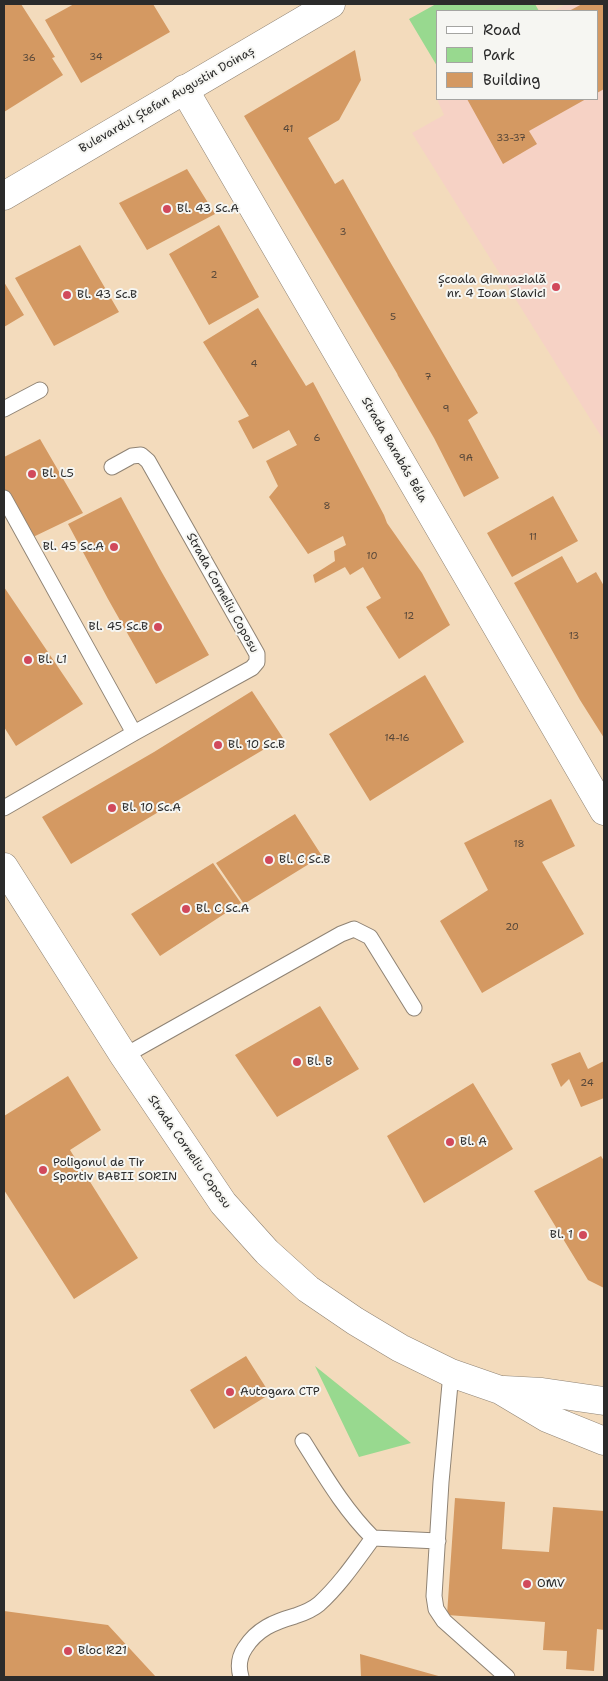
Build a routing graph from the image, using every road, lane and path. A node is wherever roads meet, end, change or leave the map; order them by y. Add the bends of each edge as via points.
1 (331, 4) edge
2 (184, 89) junction
3 (4, 196) edge
4 (40, 390) dead end
5 (4, 409) edge
6 (112, 467) dead end
7 (4, 498) edge
8 (134, 733) junction
9 (4, 808) edge
10 (604, 812) edge
11 (6, 878) edge
12 (414, 1008) dead end
13 (124, 1056) junction
14 (451, 1373) junction
15 (500, 1390) junction
16 (604, 1401) edge
17 (303, 1441) dead end
18 (604, 1441) edge
19 (373, 1538) junction
20 (438, 1540) junction
21 (241, 1677) edge
22 (508, 1677) edge

1 - 2 main road, Bulevardul Ștefan Augustin Doinaș
2 - 3 main road, Bulevardul Ștefan Augustin Doinaș
2 - 10 main road, Strada Barabás Béla
4 - 5 lane
6 - 8 lane, Strada Corneliu Coposu via 132,456 141,455 148,461 257,654 257,662 252,668
7 - 8 lane
8 - 9 lane, Strada Corneliu Coposu
11 - 13 main road, Strada Corneliu Coposu
12 - 13 lane via 370,937 354,929
13 - 14 main road, Strada Corneliu Coposu via 223,1203 268,1252 308,1289 355,1322
14 - 15 main road, Strada Corneliu Coposu
14 - 20 lane
15 - 16 main road, Strada Corneliu Coposu
15 - 18 main road, Strada Corneliu Coposu via 547,1418
17 - 19 lane via 339,1500
19 - 20 lane
19 - 21 lane via 342,1581 318,1606 265,1627 252,1638 243,1651 238,1668
20 - 22 lane via 436,1609 444,1621

